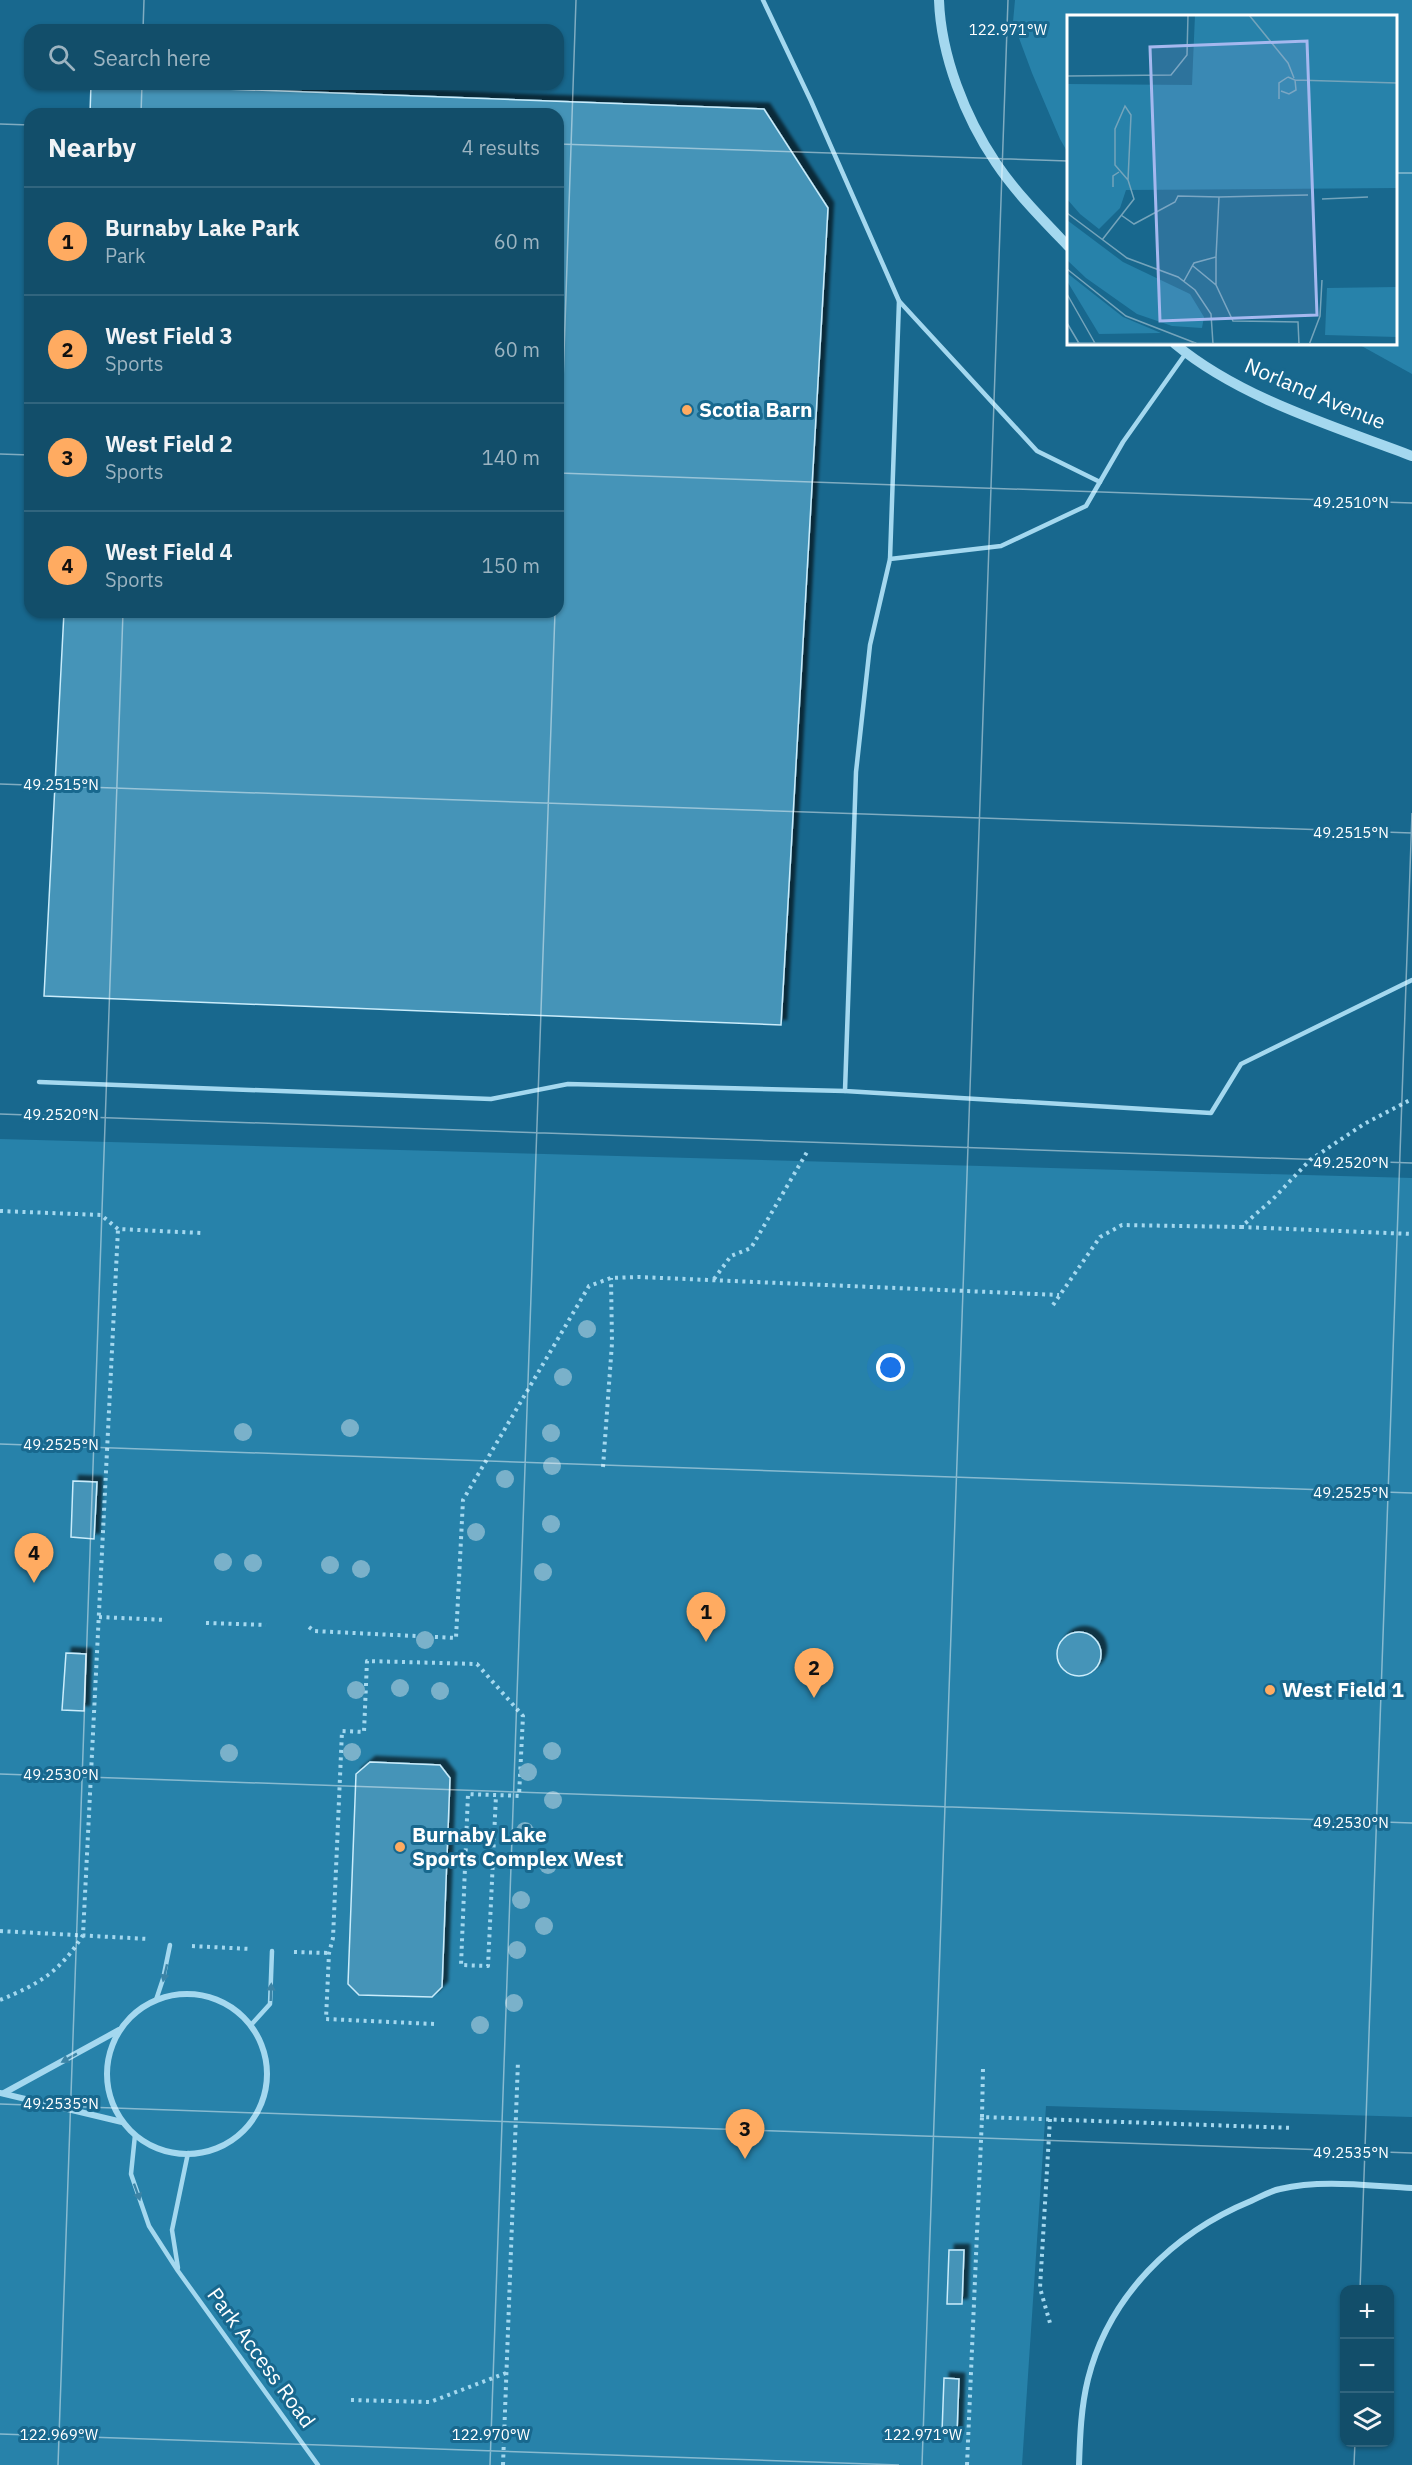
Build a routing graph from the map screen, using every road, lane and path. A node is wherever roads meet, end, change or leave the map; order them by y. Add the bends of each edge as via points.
1 (762, 0) edge
2 (939, 0) edge
3 (1067, 245) edge
4 (899, 301) junction
5 (1176, 345) edge
6 (1186, 353) junction
7 (1412, 456) edge
8 (1100, 482) junction
9 (890, 559) junction
10 (1412, 980) edge
11 (39, 1082) dead end
12 (846, 1091) junction
13 (1412, 1099) edge
14 (807, 1152) dead end
15 (0, 1211) edge
16 (1241, 1227) junction
17 (118, 1230) junction
18 (201, 1233) dead end
19 (1412, 1234) edge
20 (611, 1278) junction
21 (714, 1280) junction
22 (1059, 1295) junction
23 (1053, 1305) dead end
24 (603, 1467) dead end
25 (99, 1617) junction
26 (166, 1620) dead end
27 (206, 1623) dead end
28 (266, 1625) dead end
29 (309, 1627) dead end
30 (496, 1795) junction
31 (0, 1931) edge
32 (83, 1935) junction
33 (150, 1939) dead end
34 (170, 1945) dead end
35 (182, 1945) dead end
36 (261, 1950) dead end
37 (272, 1951) dead end
38 (285, 1951) dead end
39 (329, 1953) junction
40 (0, 2000) edge
41 (156, 2000) junction
42 (251, 2025) junction
43 (435, 2025) dead end
44 (120, 2029) junction
45 (518, 2061) dead end
46 (983, 2068) dead end
47 (2, 2093) edge
48 (982, 2117) junction
49 (1050, 2119) junction
50 (123, 2122) junction
51 (1293, 2128) dead end
52 (135, 2135) junction
53 (188, 2153) junction
54 (1412, 2188) edge
55 (178, 2271) junction
56 (1050, 2323) dead end
57 (506, 2373) junction
58 (351, 2400) dead end
59 (318, 2465) edge
60 (502, 2465) edge
61 (967, 2465) edge
62 (1079, 2465) edge

1 - 4 lane
2 - 3 street via 945,48 972,120 996,164
4 - 8 lane via 1037,451
4 - 9 lane
5 - 6 street, Norland Avenue
6 - 7 street, Norland Avenue via 1293,411
6 - 8 lane
8 - 9 lane via 1086,506 1001,546
9 - 12 lane via 870,645 856,772
10 - 12 lane via 1241,1064 1211,1113
11 - 12 lane via 490,1099 568,1083
13 - 16 path via 1364,1124 1310,1160
14 - 21 path via 751,1248 731,1256
15 - 17 path via 101,1215
16 - 19 path
16 - 22 path via 1122,1225 1100,1237
17 - 18 path
17 - 25 path
20 - 21 path
20 - 24 path via 612,1343
20 - 29 path via 589,1286 463,1500 456,1638 314,1631
21 - 22 path
22 - 23 path
25 - 26 path
25 - 32 path
27 - 28 path
30 - 30 path via 468,1794 461,1965 488,1966
30 - 39 path via 519,1796 523,1716 477,1664 367,1660 364,1732 342,1731 333,1938
31 - 32 path
32 - 33 path
32 - 40 path via 69,1958 35,1986
34 -> 41 lane
35 - 36 path
42 -> 37 lane via 270,2004
38 - 39 path
39 - 43 path via 326,2019
41 - 42 street via 178,1994 206,1995 231,2006
41 - 44 street via 136,2012
42 - 53 street via 264,2048 268,2075 263,2101 250,2124 230,2141 206,2152
44 -> 47 street
44 - 50 street via 110,2051 107,2074 110,2097
45 - 57 path
46 - 48 path
47 - 50 street
48 - 49 path
48 - 61 path
49 - 51 path
49 - 56 path via 1040,2288
50 - 52 street
52 - 53 street via 154,2149
52 -> 55 lane, Park Access Road via 131,2174 149,2226
53 - 55 lane, Park Access Road via 172,2230
54 - 62 street via 1322,2184 1280,2189 1198,2227 1166,2251 1140,2279 1107,2329 1088,2379
55 - 59 lane, Park Access Road
57 - 58 path via 430,2402
57 - 60 path

